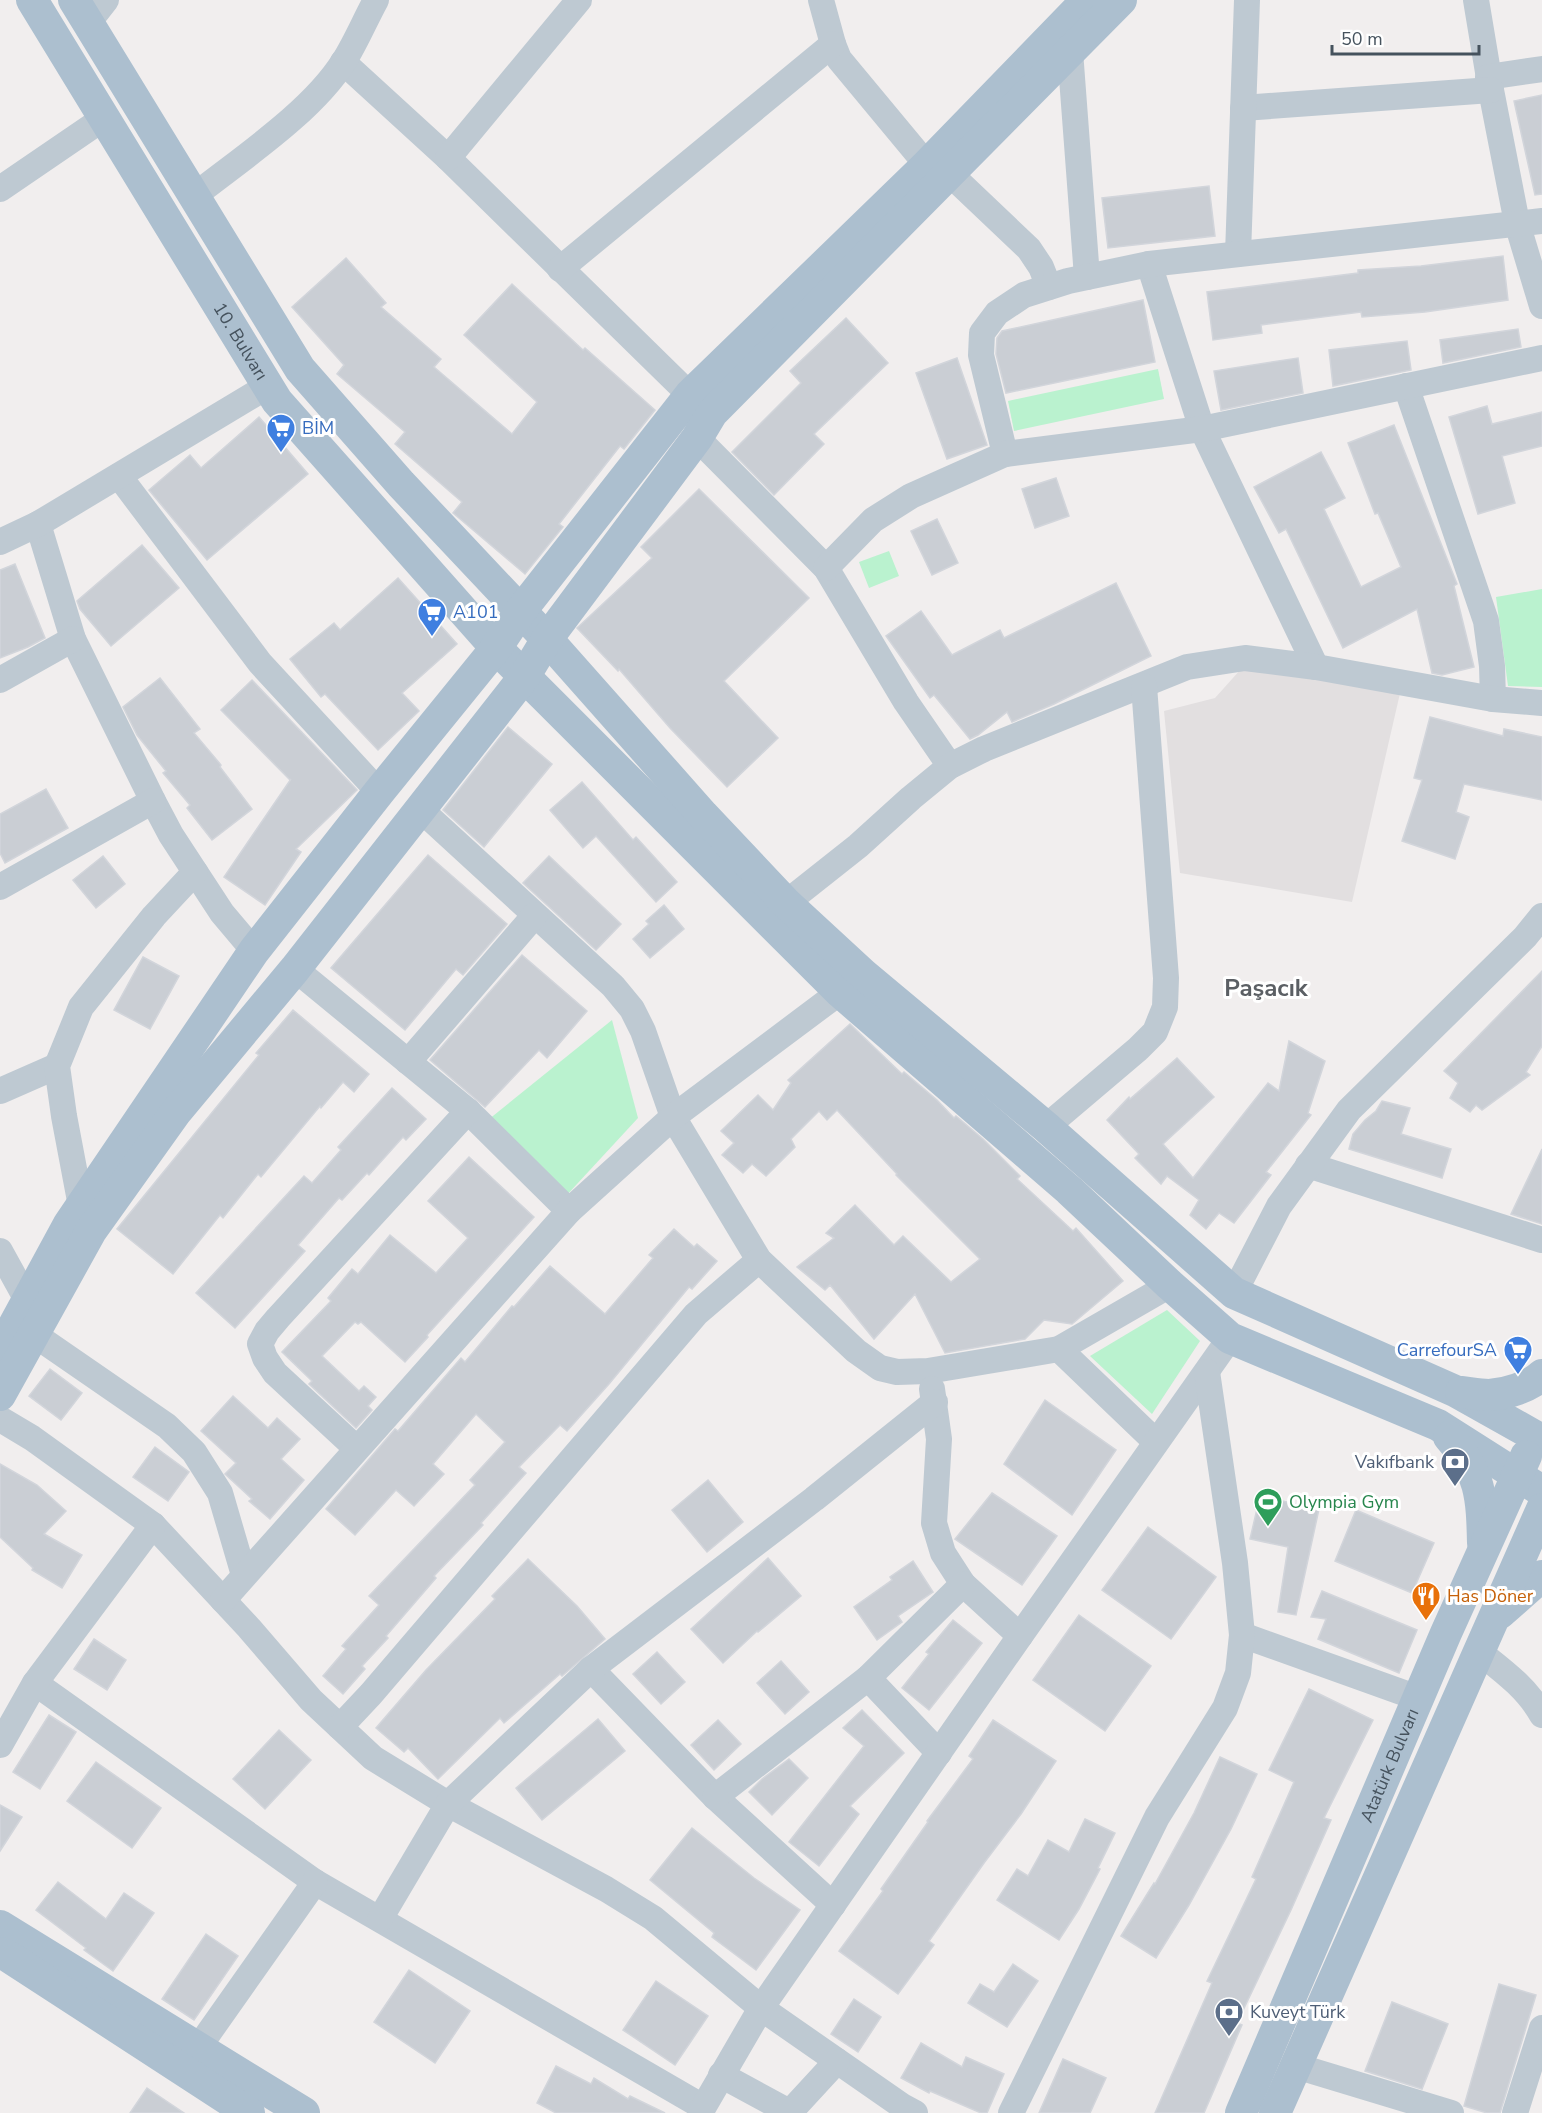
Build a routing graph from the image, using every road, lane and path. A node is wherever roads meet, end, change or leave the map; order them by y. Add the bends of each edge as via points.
1 (32, 0) edge
2 (376, 0) edge
3 (579, 0) edge
4 (821, 0) edge
5 (1087, 0) edge
6 (1121, 0) edge
7 (1247, 0) edge
8 (1476, 0) edge
9 (90, 8) edge
10 (832, 44) junction
11 (1070, 51) junction
12 (343, 62) junction
13 (1542, 69) edge
14 (1489, 83) junction
15 (1243, 108) junction
16 (104, 118) junction
17 (448, 158) junction
18 (938, 169) junction
19 (0, 189) edge
20 (194, 196) junction
21 (1530, 222) edge
22 (1238, 254) junction
23 (1149, 264) junction
24 (560, 268) junction
25 (1087, 277) junction
26 (1049, 287) junction
27 (1542, 306) edge
28 (1542, 358) edge
29 (268, 386) junction
30 (1406, 386) junction
31 (700, 415) junction
32 (1202, 429) junction
33 (1005, 454) junction
34 (119, 476) junction
35 (38, 524) junction
36 (0, 542) edge
37 (826, 568) junction
38 (520, 612) junction
39 (73, 639) junction
40 (547, 639) junction
41 (496, 648) junction
42 (1316, 667) junction
43 (524, 677) junction
44 (0, 680) edge
45 (1144, 686) junction
46 (1492, 699) junction
47 (1542, 703) edge
48 (950, 766) junction
49 (379, 792) junction
50 (153, 801) junction
51 (421, 810) junction
52 (195, 872) junction
53 (0, 887) edge
54 (786, 903) junction
55 (535, 915) junction
56 (1542, 916) edge
57 (254, 951) junction
58 (295, 969) junction
59 (840, 992) junction
60 (408, 1062) junction
61 (57, 1066) junction
62 (0, 1091) edge
63 (468, 1111) junction
64 (673, 1117) junction
65 (1046, 1127) junction
66 (1308, 1165) junction
67 (81, 1206) junction
68 (569, 1211) junction
69 (1542, 1240) edge
70 (0, 1251) edge
71 (759, 1260) junction
72 (1170, 1285) junction
73 (1233, 1293) junction
74 (27, 1300) junction
75 (35, 1335) junction
76 (1230, 1338) junction
77 (1059, 1349) junction
78 (0, 1351) edge
79 (928, 1371) junction
80 (1208, 1372) junction
81 (1542, 1375) edge
82 (1455, 1391) junction
83 (0, 1395) edge
84 (935, 1402) junction
85 (0, 1419) edge
86 (1438, 1425) junction
87 (1540, 1432) edge
88 (1156, 1442) junction
89 (356, 1448) junction
90 (1529, 1483) edge
91 (1542, 1509) edge
92 (153, 1525) junction
93 (1483, 1551) junction
94 (244, 1575) junction
95 (1542, 1576) edge
96 (963, 1584) junction
97 (223, 1600) junction
98 (1493, 1620) junction
99 (1020, 1635) junction
100 (1242, 1635) junction
101 (1478, 1651) junction
102 (591, 1669) junction
103 (868, 1678) junction
104 (35, 1683) junction
105 (1418, 1698) junction
106 (1542, 1714) edge
107 (340, 1727) junction
108 (0, 1745) edge
109 (939, 1753) junction
110 (715, 1797) junction
111 (448, 1804) junction
112 (315, 1882) junction
113 (833, 1905) junction
114 (380, 1919) junction
115 (2, 1951) edge
116 (761, 2008) junction
117 (1542, 2028) edge
118 (198, 2048) junction
119 (837, 2061) junction
120 (1296, 2066) junction
121 (722, 2075) junction
122 (701, 2110) edge
123 (296, 2111) edge
124 (249, 2113) edge
125 (790, 2113) edge
126 (915, 2113) edge
127 (1011, 2113) edge
128 (1241, 2113) edge
129 (1275, 2113) edge
130 (1451, 2113) edge
131 (1515, 2113) edge

1 - 16 main road, 10. Bulvarı
2 - 12 street
3 - 17 street
4 - 10 street
5 - 18 main road
6 - 11 main road
7 - 15 street
8 - 14 street
9 - 20 main road, 10. Bulvarı
10 - 18 street via 839,59
10 - 24 street
11 - 18 main road
11 - 25 street
12 - 17 street
12 - 20 street via 293,118
13 - 14 street
14 - 15 street
14 - 21 street
15 - 22 street
16 - 19 street
16 - 29 main road, 10. Bulvarı
17 - 24 street
18 - 26 street via 1029,249
18 - 31 main road
20 - 38 main road, 10. Bulvarı via 300,369
21 - 22 street
21 - 27 street
22 - 23 street
23 - 25 street
23 - 32 street
24 - 31 street
25 - 26 street
26 - 33 street via 1024,295 997,313 982,333 981,355
28 - 30 street
29 - 34 street
29 - 41 main road, 10. Bulvarı via 277,401
30 - 32 street
30 - 46 street via 1486,621
31 - 37 street
31 - 38 main road
31 - 40 main road
32 - 33 street
32 - 42 street
33 - 37 street via 911,496 873,520
34 - 35 street
34 - 49 street via 260,663
35 - 36 street
35 - 39 street
37 - 48 street via 906,702
38 - 40 main road, 10. Bulvarı
38 - 41 main road
39 - 44 street
39 - 50 street
40 - 43 main road
40 - 54 main road, 10. Bulvarı
41 - 43 main road, 10. Bulvarı
41 - 49 main road
42 - 45 street via 1245,658 1187,667
42 - 46 street
43 - 51 main road
43 - 59 main road, 10. Bulvarı
45 - 48 street
45 - 65 street via 1166,1007 1155,1032
46 - 47 street
48 - 54 street
49 - 57 main road
50 - 52 street
50 - 53 street
51 - 55 street
51 - 58 main road
52 - 57 street via 222,914
52 - 61 street via 81,1007
54 - 65 main road, 10. Bulvarı via 863,974
55 - 60 street
55 - 64 street via 613,986 632,1009
56 - 66 street via 1349,1110
57 - 67 main road
58 - 60 street
58 - 75 main road via 176,1113 91,1231
59 - 64 street
59 - 72 main road, 10. Bulvarı via 1069,1190
60 - 63 street
61 - 62 street
61 - 67 street
63 - 68 street
63 - 89 street via 278,1318 260,1344 275,1372
64 - 68 street
64 - 71 street
65 - 73 main road, 10. Bulvarı
66 - 69 street
66 - 73 street via 1279,1206
67 - 74 main road
68 - 89 street
70 - 74 street
71 - 79 street via 856,1351 880,1368
71 - 107 street via 696,1314
72 - 76 main road, 10. Bulvarı
72 - 77 street
73 - 82 main road, 10. Bulvarı
74 - 78 main road
75 - 83 main road
75 - 94 street via 167,1426 194,1452 220,1493
76 - 80 street
76 - 86 main road, 10. Bulvarı
77 - 79 street
77 - 88 street
79 - 84 street
80 - 88 street
80 - 100 street
81 - 82 main road via 1511,1391 1489,1395
82 - 87 main road
84 - 96 street via 939,1439 934,1523 943,1553
84 - 102 street
85 - 92 street
86 - 90 main road, 10. Bulvarı
86 - 93 main road via 1475,1475 1482,1503
87 - 90 main road, Atatürk Bulvarı
88 - 99 street
89 - 94 street
90 - 93 main road, Atatürk Bulvarı
91 - 98 main road, Atatürk Bulvarı
92 - 97 street
92 - 104 street
93 - 105 main road, Atatürk Bulvarı
94 - 97 street
95 - 98 main road
96 - 99 street
96 - 103 street
97 - 107 street via 311,1700
98 - 101 main road, Atatürk Bulvarı
99 - 109 street
100 - 105 street
100 - 127 street via 1238,1673 1225,1708 1157,1816
101 - 106 street via 1509,1675
101 - 120 main road, Atatürk Bulvarı
102 - 110 street
102 - 111 street
103 - 109 street
103 - 110 street
104 - 108 street
104 - 112 street
105 - 128 main road, Atatürk Bulvarı
107 - 111 street via 373,1758
109 - 113 street
110 - 113 street
111 - 114 street
111 - 116 street via 653,1918
112 - 114 street
112 - 118 street
113 - 116 street
114 - 122 street
115 - 118 main road
115 - 124 main road
116 - 119 street
116 - 121 street
117 - 131 street
118 - 123 main road
119 - 125 street
119 - 126 street
120 - 129 main road, Atatürk Bulvarı
120 - 130 street
121 - 122 street
121 - 125 street

